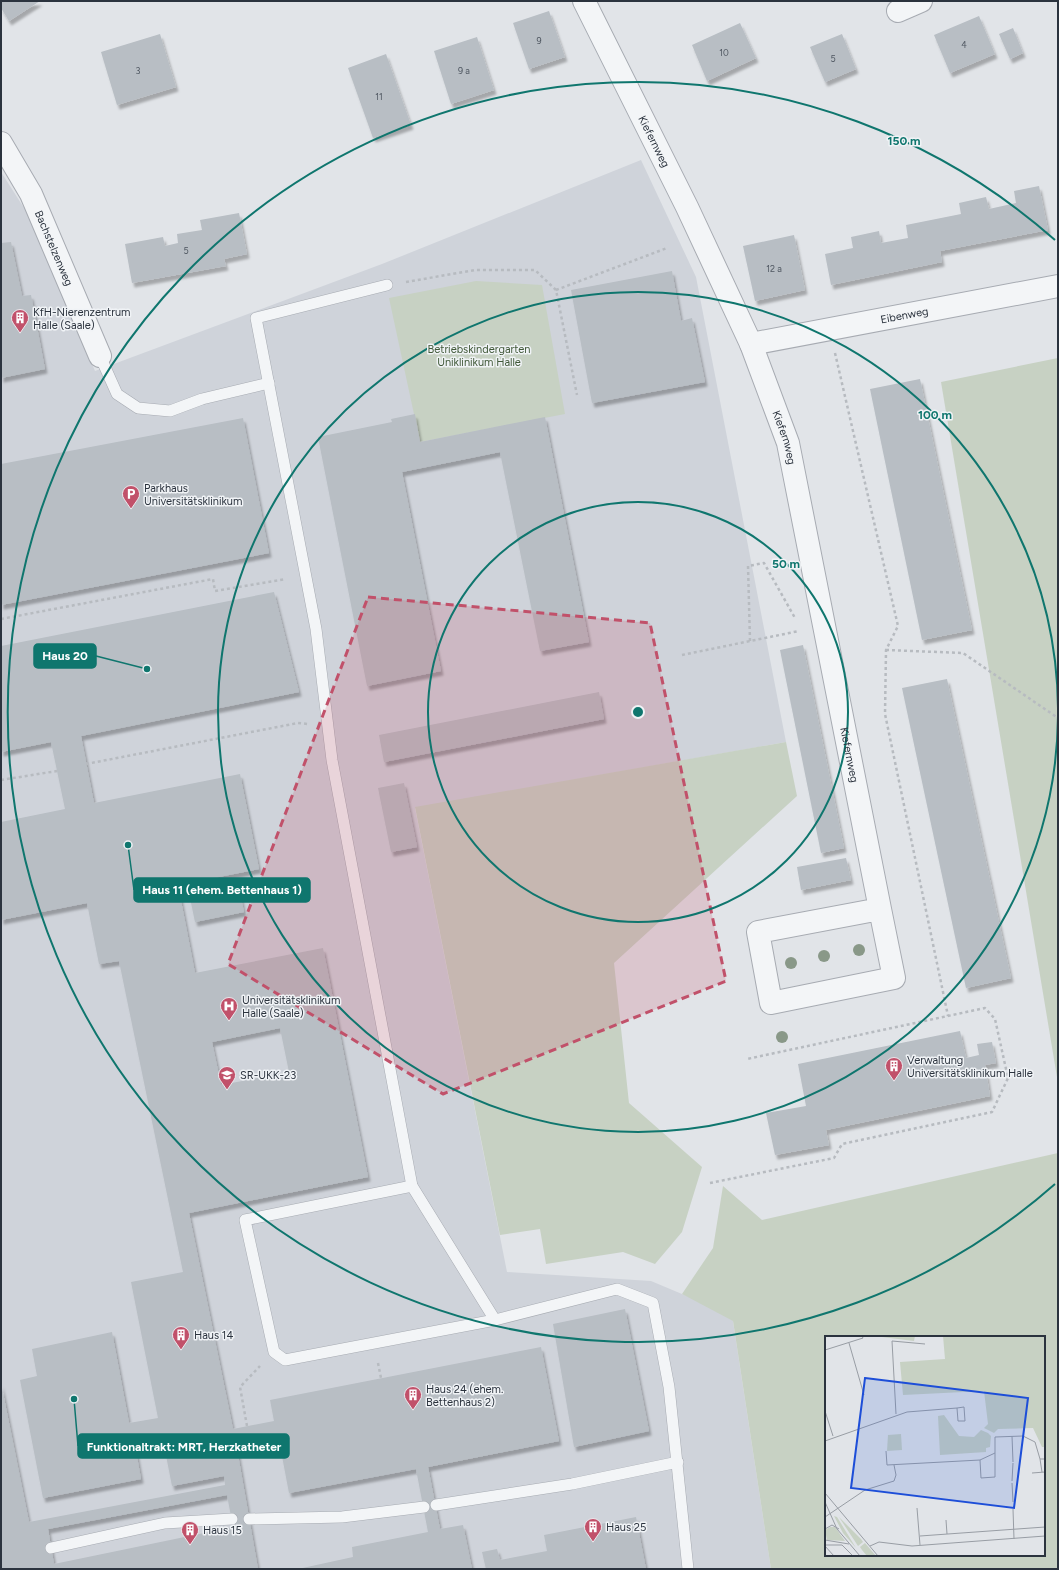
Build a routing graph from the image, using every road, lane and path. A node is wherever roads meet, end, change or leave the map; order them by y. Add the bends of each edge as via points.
1 (584, 1) edge
2 (922, 1) edge
3 (898, 11) dead end
4 (1, 143) edge
5 (666, 248) dead end
6 (387, 285) joint
7 (1058, 286) edge
8 (556, 290) junction
9 (830, 330) junction
10 (751, 344) junction
11 (100, 356) joint
12 (269, 383) junction
13 (577, 395) dead end
14 (306, 576) junction
15 (1, 619) edge
16 (802, 630) dead end
17 (798, 631) dead end
18 (750, 641) junction
19 (886, 650) junction
20 (682, 655) dead end
21 (1058, 718) edge
22 (328, 726) junction
23 (86, 764) dead end
24 (57, 771) dead end
25 (1, 780) edge
26 (880, 909) junction
27 (948, 1016) junction
28 (747, 1059) dead end
29 (710, 1183) dead end
30 (412, 1186) junction
31 (495, 1320) junction
32 (274, 1352) junction
33 (247, 1426) dead end
34 (678, 1462) junction
35 (436, 1505) dead end
36 (424, 1507) dead end
37 (232, 1518) dead end
38 (249, 1519) dead end
39 (51, 1548) dead end
40 (688, 1569) edge

1 - 10 street, Kiefernweg via 687,207
2 - 3 street
4 - 11 street, Bachstelzenweg via 31,194
5 - 8 path
6 - 8 path via 475,270 534,270
6 - 12 lane via 256,318
7 - 9 street, Eibenweg
8 - 13 path
9 - 10 street, Eibenweg
9 - 19 path via 898,626
10 - 26 street, Kiefernweg via 788,443
11 - 12 lane via 117,394 138,408 170,410 202,399
12 - 14 lane
14 - 15 path via 216,591 213,579
14 - 22 lane via 316,629
16 - 18 path via 764,563 748,566
17 - 18 path
18 - 20 path
19 - 21 path via 963,653
19 - 27 path via 885,714
22 - 23 path via 298,723
22 - 30 lane via 332,760
24 - 25 path
26 - 26 street, Kiefernweg via 894,978 771,1003 758,932
27 - 28 path
27 - 29 path via 986,1008 995,1019 1008,1078 992,1112 842,1144 834,1158
30 - 31 lane
30 - 32 lane via 245,1220
31 - 32 lane via 285,1360
31 - 34 lane via 617,1289 653,1303 669,1387
32 - 33 path via 240,1387
34 - 35 lane via 572,1484
34 - 40 lane
36 - 38 lane via 342,1517
37 - 39 lane via 165,1523

